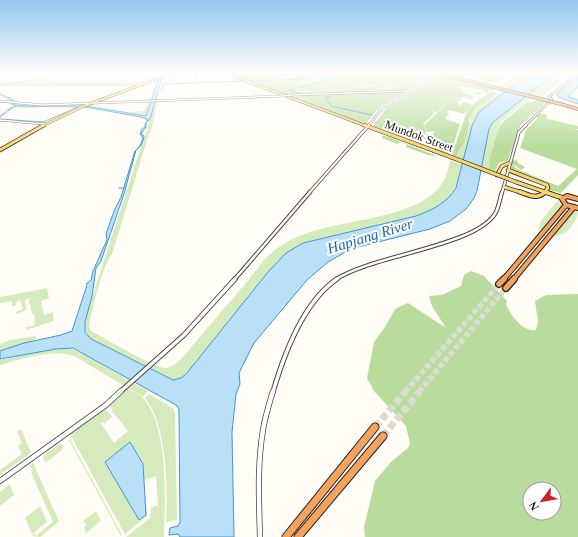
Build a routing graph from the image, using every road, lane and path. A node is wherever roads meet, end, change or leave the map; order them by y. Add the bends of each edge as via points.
1 (105, 98) edge
2 (229, 98) edge
3 (292, 98) edge
4 (398, 98) edge
5 (537, 98) edge
6 (551, 98) edge
7 (0, 101) edge
8 (91, 103) junction
9 (578, 108) edge
10 (0, 120) edge
11 (44, 124) junction
12 (367, 126) junction
13 (0, 150) edge
14 (508, 164) junction
15 (508, 170) junction
16 (497, 175) junction
17 (504, 187) junction
18 (545, 192) junction
19 (577, 193) edge
20 (570, 196) junction
21 (562, 198) junction
22 (578, 199) edge
23 (566, 204) junction
24 (576, 208) edge
25 (499, 284) tunnel mouth
26 (506, 288) tunnel mouth
27 (375, 427) tunnel mouth
28 (383, 436) tunnel mouth
29 (0, 481) edge
30 (260, 537) edge
31 (286, 537) edge
32 (298, 537) edge

1 - 8 main road
2 - 8 street, bridge
3 - 12 main road, Mundok Street
4 - 12 street via 382,109
5 - 9 highway, bridge
6 - 14 street via 519,132
7 - 8 street via 37,104
8 - 11 main road
10 - 11 street
11 - 13 main road
12 - 16 main road, Mundok Street, bridge
12 - 29 street via 195,324 100,410
14 - 15 street
14 - 16 main road via 502,166
15 - 17 street
15 - 18 main road via 547,185
16 - 18 main road, Mundok Street, bridge
17 - 18 main road via 537,197
17 - 30 street via 496,213 475,232 356,268 333,282 316,299 284,355 262,433
18 - 21 main road, Mundok Street
19 - 20 highway
20 - 21 highway
20 - 22 highway
21 - 23 highway
23 - 24 highway
23 - 25 highway
24 - 26 highway via 554,230
27 - 31 highway
28 - 32 highway

